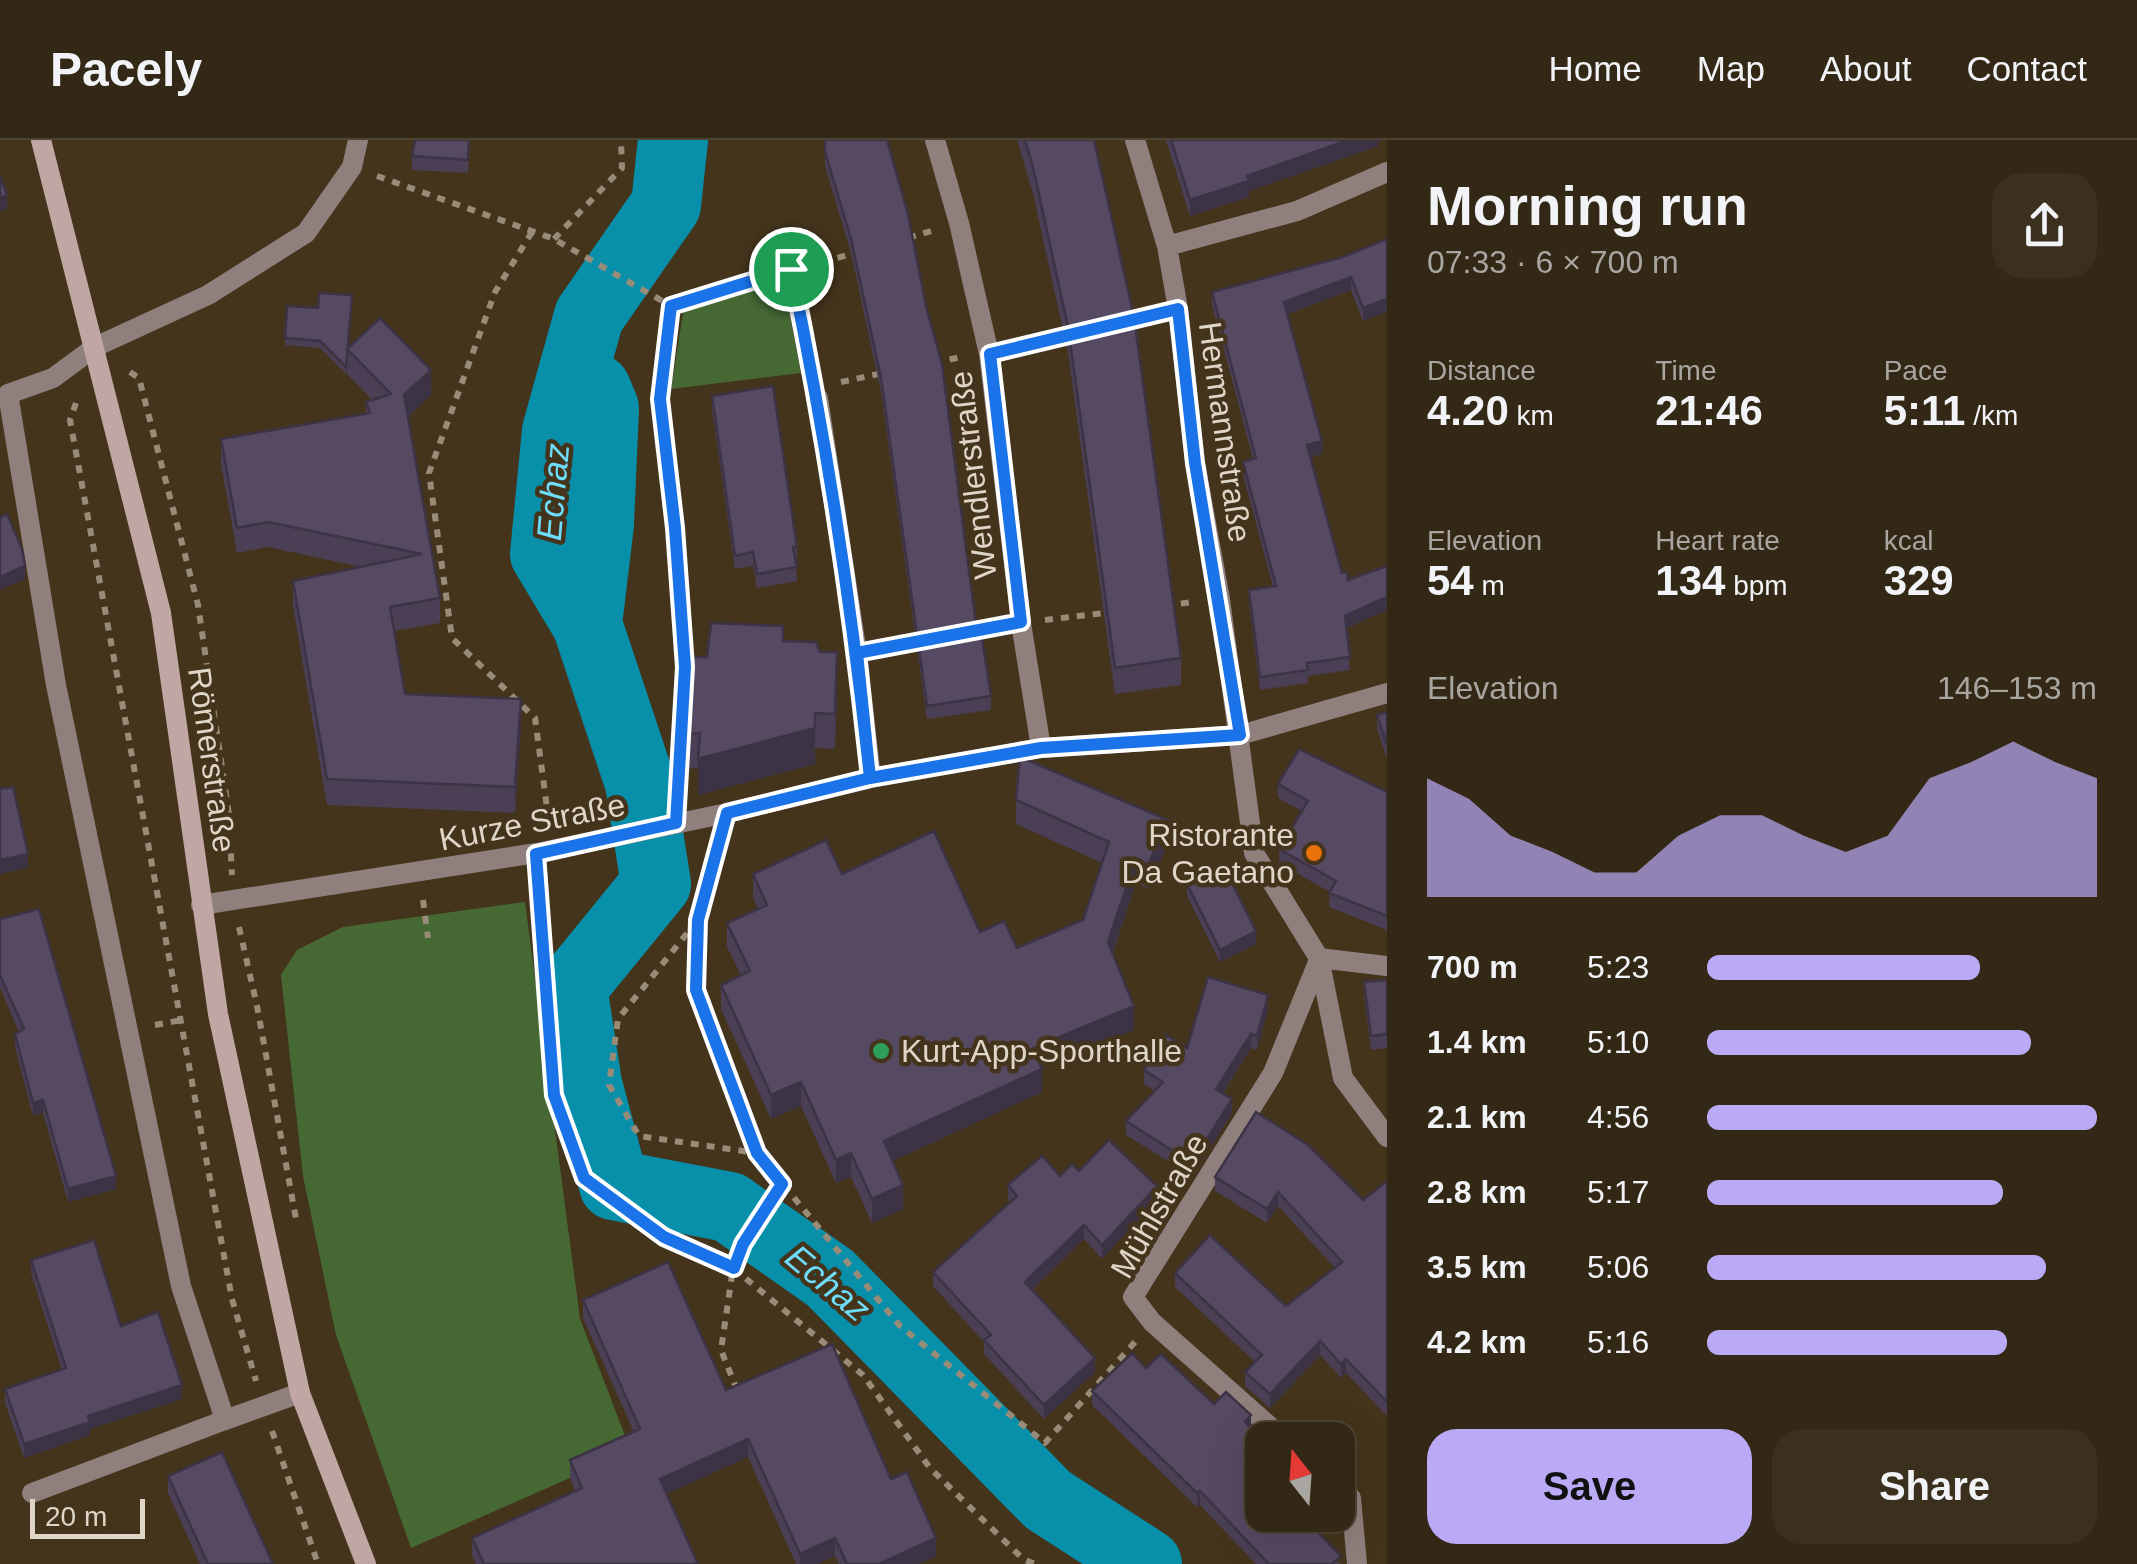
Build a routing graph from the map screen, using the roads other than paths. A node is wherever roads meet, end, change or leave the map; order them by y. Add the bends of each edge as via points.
1 (42, 140) edge
2 (358, 140) edge
3 (935, 140) edge
4 (1136, 140) edge
5 (1387, 172) edge
6 (1167, 246) junction
7 (94, 347) junction
8 (817, 392) road end
9 (4, 394) edge
10 (1387, 693) edge
11 (1240, 735) junction
12 (1041, 748) junction
13 (870, 778) junction
14 (202, 905) junction
15 (1319, 958) junction
16 (1387, 966) edge
17 (1387, 1136) edge
18 (300, 1393) junction
19 (224, 1420) junction
20 (1265, 1422) edge
21 (32, 1493) dead end
22 (1354, 1532) edge
23 (366, 1564) edge
24 (1357, 1564) edge

1 - 7 main road, Römerstraße
2 - 7 street via 352,166 306,233 208,295
3 - 12 street, Wendlerstraße via 959,223
4 - 6 street, Hermannstraße
5 - 6 street via 1297,211
6 - 11 street, Hermannstraße
7 - 9 street via 53,378
7 - 14 main road, Römerstraße via 161,613
8 - 13 street
9 - 19 street via 56,685 181,1286
10 - 11 street, Kurze Straße
11 - 12 street, Kurze Straße
11 - 15 street, Hermannstraße via 1254,854
12 - 13 street, Kurze Straße
13 - 14 street, Kurze Straße via 584,844
14 - 18 main road, Römerstraße via 218,1014
15 - 16 street
15 - 17 street via 1342,1078
15 - 20 street, Mühlstraße via 1273,1072 1133,1298
18 - 19 street
18 - 23 main road, Römerstraße
19 - 21 street
22 - 24 street

